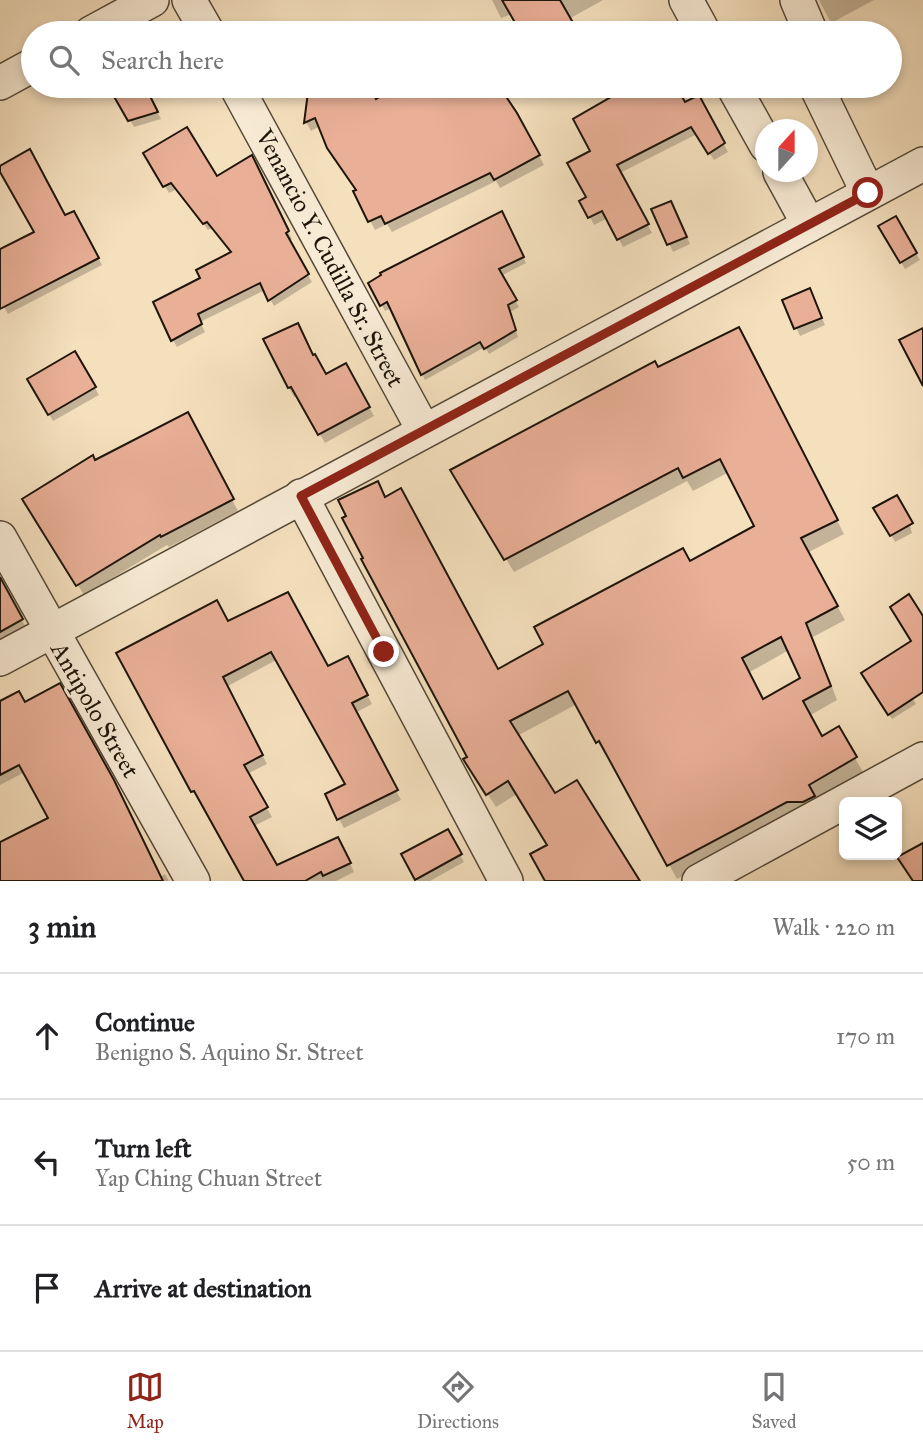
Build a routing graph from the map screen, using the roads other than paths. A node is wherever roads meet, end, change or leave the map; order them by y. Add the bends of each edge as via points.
1 (152, 0) edge
2 (189, 0) edge
3 (686, 0) edge
4 (797, 0) edge
5 (113, 21) edge
6 (201, 21) edge
7 (697, 21) edge
8 (806, 21) edge
9 (21, 72) edge
10 (0, 83) edge
11 (243, 98) edge
12 (740, 98) edge
13 (822, 98) edge
14 (755, 127) edge
15 (923, 164) edge
16 (785, 182) edge
17 (868, 193) junction
18 (809, 225) junction
19 (424, 431) junction
20 (301, 496) junction
21 (0, 538) edge
22 (50, 630) junction
23 (0, 659) edge
24 (923, 759) edge
25 (193, 881) edge
26 (506, 881) edge
27 (699, 881) edge

1 - 5 street
2 - 6 street
3 - 7 street
4 - 8 street
9 - 10 street
11 - 19 street, Venancio Y. Cudilla Sr. Street
12 - 14 street
13 - 17 street
15 - 17 street
16 - 18 street
17 - 18 street
18 - 19 street
19 - 20 street
20 - 22 street
20 - 26 street
21 - 22 street, Antipolo Street
22 - 23 street
22 - 25 street, Antipolo Street
24 - 27 street

